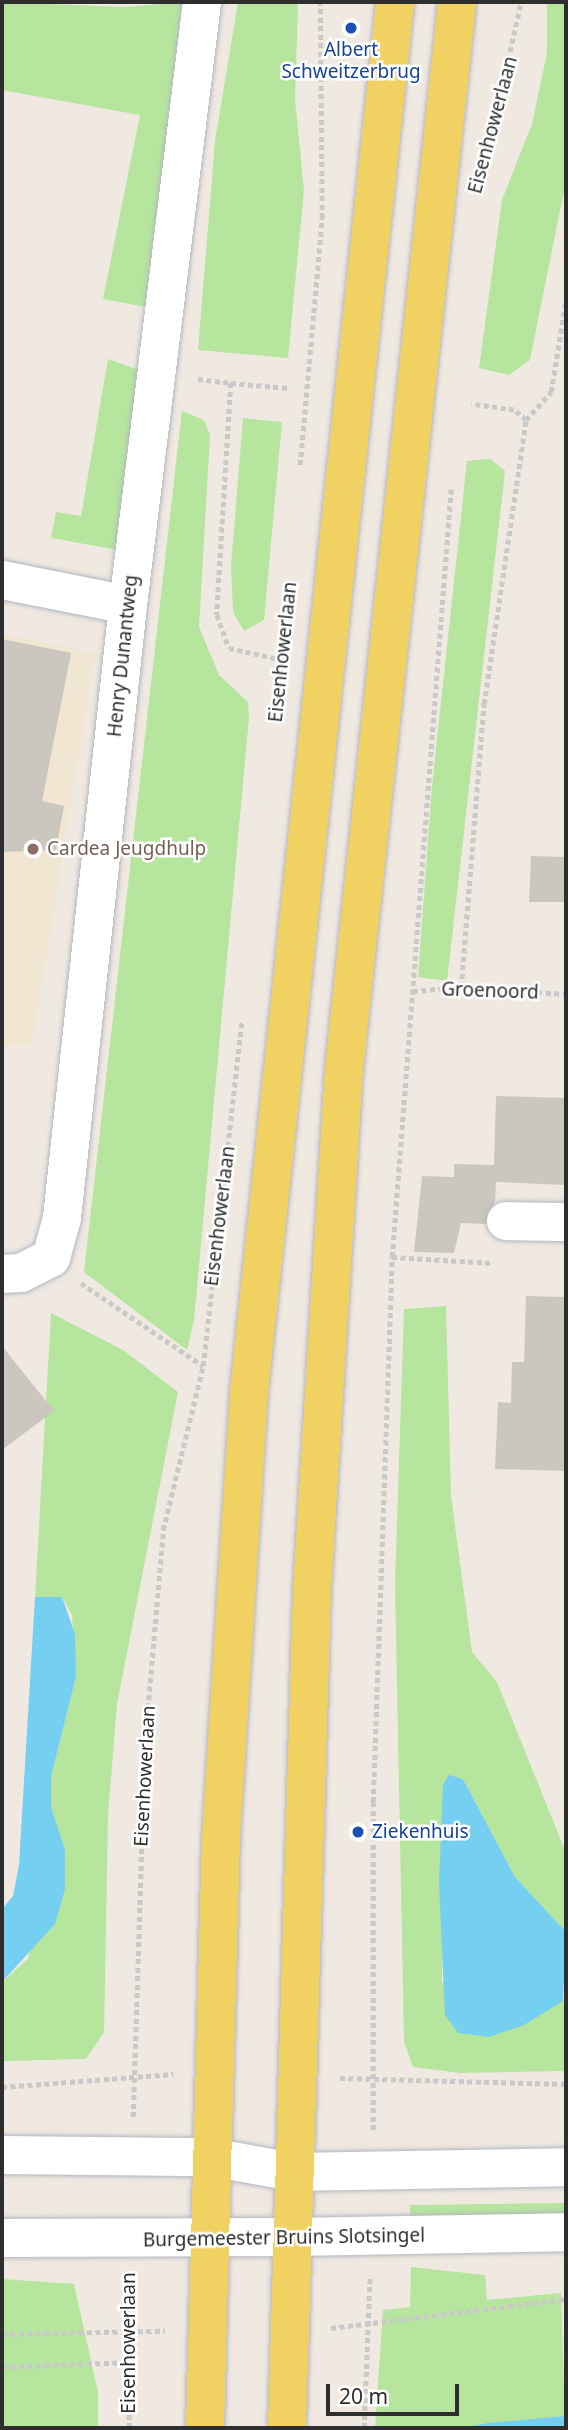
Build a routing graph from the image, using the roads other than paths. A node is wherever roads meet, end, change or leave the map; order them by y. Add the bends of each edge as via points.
1 (202, 2) edge
2 (395, 2) edge
3 (457, 2) edge
4 (2, 580) edge
5 (128, 605) junction
6 (506, 1221) road end
7 (566, 1222) edge
8 (2, 1274) edge
9 (2, 2155) edge
10 (210, 2157) junction
11 (566, 2167) edge
12 (293, 2172) junction
13 (566, 2232) edge
14 (292, 2237) junction
15 (2, 2238) edge
16 (208, 2241) junction
17 (205, 2428) edge
18 (287, 2428) edge

1 - 5 street, Henry Dunantweg
2 - 10 main road via 249,1392 221,1837
3 - 12 main road, Eisenhowerlaan via 344,1069 312,1590
4 - 5 street
5 - 8 street, Henry Dunantweg via 62,1219 51,1258 21,1273
6 - 7 street
9 - 10 street
10 - 12 street
10 - 16 main road
11 - 12 street
12 - 14 main road, Eisenhowerlaan
13 - 14 street, Burgemeester Bruins Slotsingel
14 - 16 street, Burgemeester Bruins Slotsingel
14 - 18 main road, Eisenhowerlaan
15 - 16 street, Burgemeester Bruins Slotsingel
16 - 17 main road

